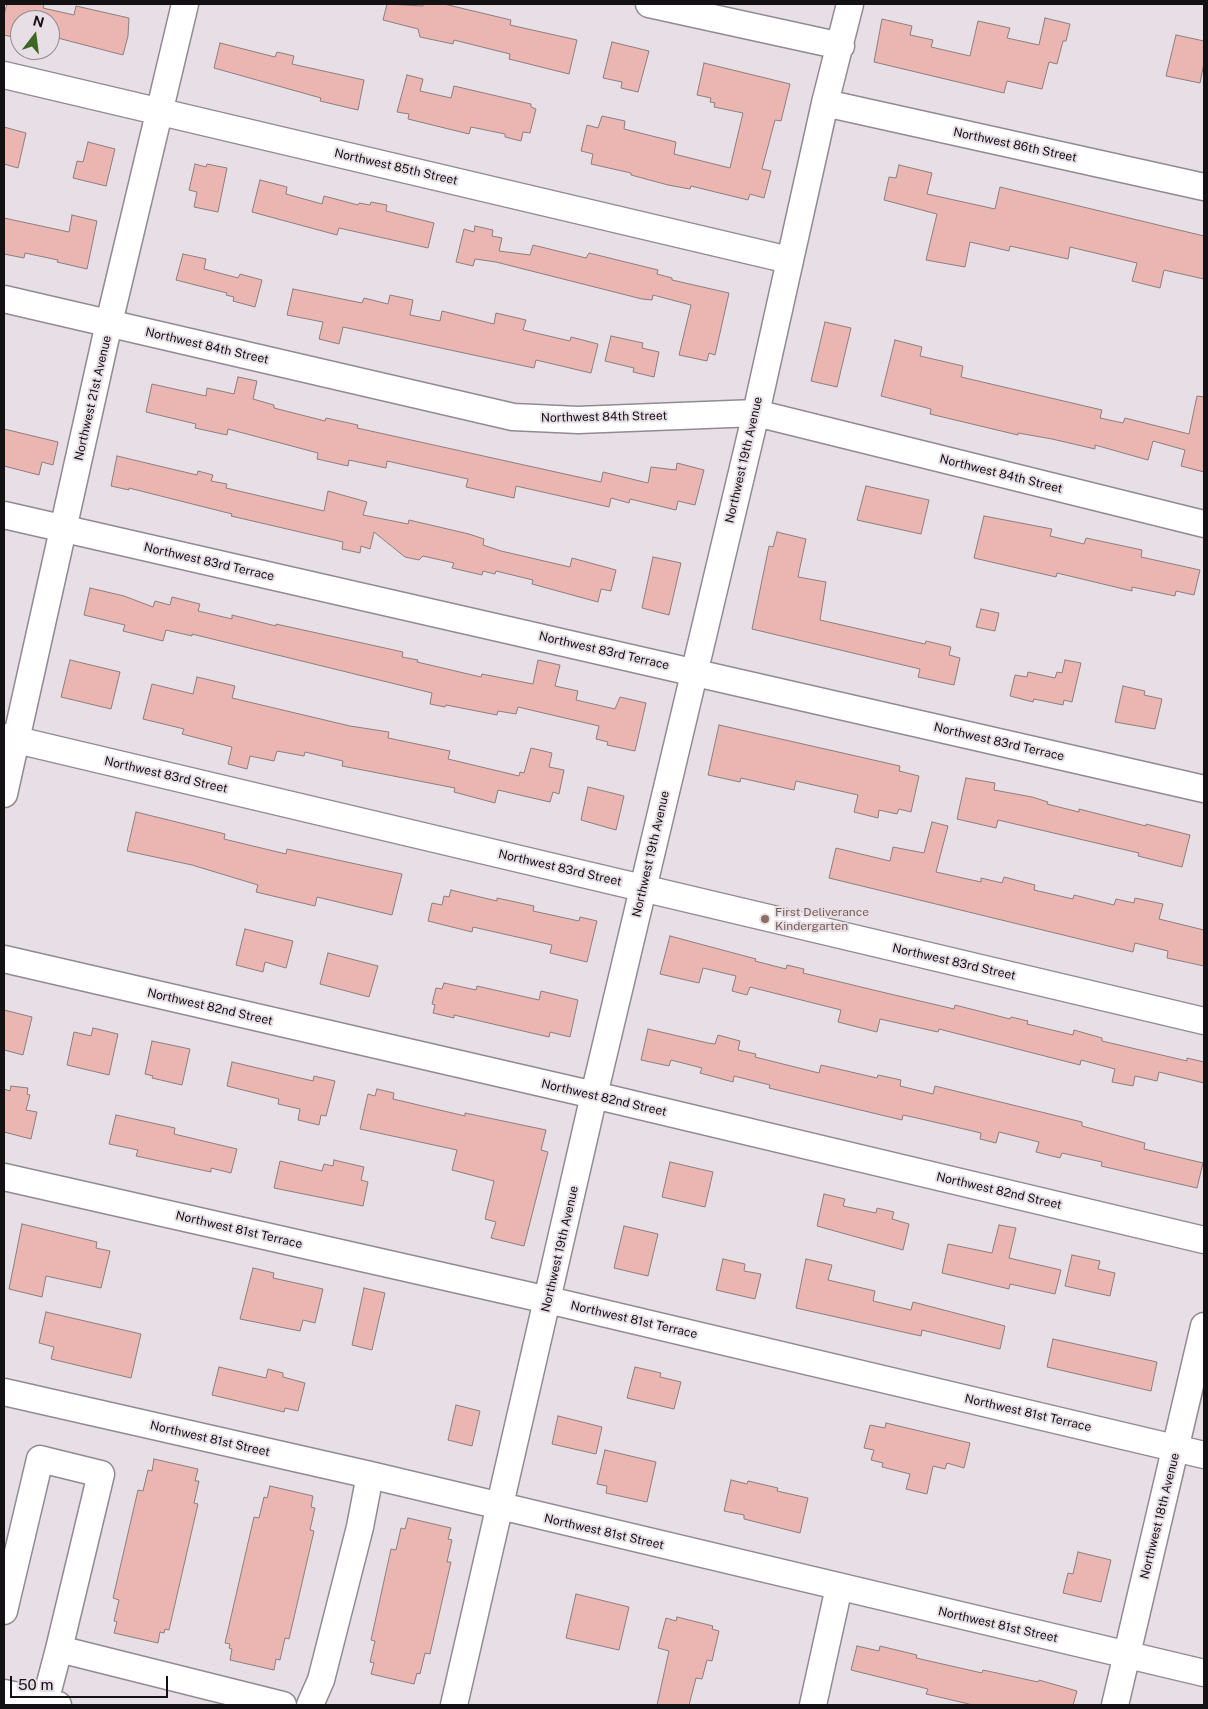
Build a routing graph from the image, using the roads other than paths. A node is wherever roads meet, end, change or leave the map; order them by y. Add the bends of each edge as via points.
1 (186, 4) edge
2 (649, 4) edge
3 (850, 4) edge
4 (841, 46) junction
5 (4, 75) edge
6 (825, 103) junction
7 (160, 111) junction
8 (1204, 187) edge
9 (789, 260) junction
10 (4, 298) edge
11 (109, 323) junction
12 (756, 413) junction
13 (4, 515) edge
14 (1204, 524) edge
15 (64, 529) junction
16 (693, 671) junction
17 (10, 738) edge
18 (1204, 789) edge
19 (4, 794) edge
20 (644, 888) junction
21 (4, 959) edge
22 (1204, 1021) edge
23 (594, 1095) junction
24 (4, 1177) edge
25 (1204, 1240) edge
26 (548, 1300) junction
27 (1204, 1326) edge
28 (4, 1392) edge
29 (1176, 1448) junction
30 (1204, 1454) edge
31 (370, 1475) junction
32 (501, 1508) junction
33 (839, 1587) junction
34 (4, 1611) edge
35 (59, 1649) junction
36 (1126, 1655) junction
37 (1204, 1673) edge
38 (4, 1693) edge
39 (52, 1704) edge
40 (283, 1705) edge
41 (310, 1705) edge
42 (454, 1705) edge
43 (813, 1705) edge
44 (1115, 1705) edge

1 - 7 street, Northwest 21st Avenue
2 - 4 street
3 - 4 street, Northwest 19th Avenue
4 - 6 street, Northwest 19th Avenue
5 - 7 street, Northwest 85th Street
6 - 8 street, Northwest 86th Street
6 - 9 street, Northwest 19th Avenue
7 - 9 street, Northwest 85th Street
7 - 11 street, Northwest 21st Avenue
9 - 12 street, Northwest 19th Avenue
10 - 11 street, Northwest 84th Street
11 - 12 street, Northwest 84th Street via 513,417 578,420
11 - 15 street, Northwest 21st Avenue
12 - 14 street, Northwest 84th Street
12 - 16 street, Northwest 19th Avenue
13 - 15 street, Northwest 83rd Terrace
15 - 16 street, Northwest 83rd Terrace
15 - 17 street, Northwest 21st Avenue
16 - 18 street, Northwest 83rd Terrace
16 - 20 street, Northwest 19th Avenue
17 - 19 street, Northwest 21st Avenue
17 - 20 street, Northwest 83rd Street
20 - 22 street, Northwest 83rd Street
20 - 23 street, Northwest 19th Avenue
21 - 23 street, Northwest 82nd Street
23 - 25 street, Northwest 82nd Street
23 - 26 street, Northwest 19th Avenue
24 - 26 street, Northwest 81st Terrace
26 - 29 street, Northwest 81st Terrace
26 - 32 street, Northwest 19th Avenue
27 - 29 street, Northwest 18th Avenue
28 - 31 street, Northwest 81st Street
29 - 30 street, Northwest 81st Terrace
29 - 36 street, Northwest 18th Avenue
31 - 32 street, Northwest 81st Street
31 - 41 street via 321,1680
32 - 33 street, Northwest 81st Street
32 - 42 street, Northwest 19th Avenue
33 - 36 street, Northwest 81st Street
33 - 43 street
34 - 35 street via 40,1459 101,1474
35 - 39 street
35 - 40 street
36 - 37 street, Northwest 81st Street
36 - 44 street, Northwest 18th Avenue
38 - 39 street

